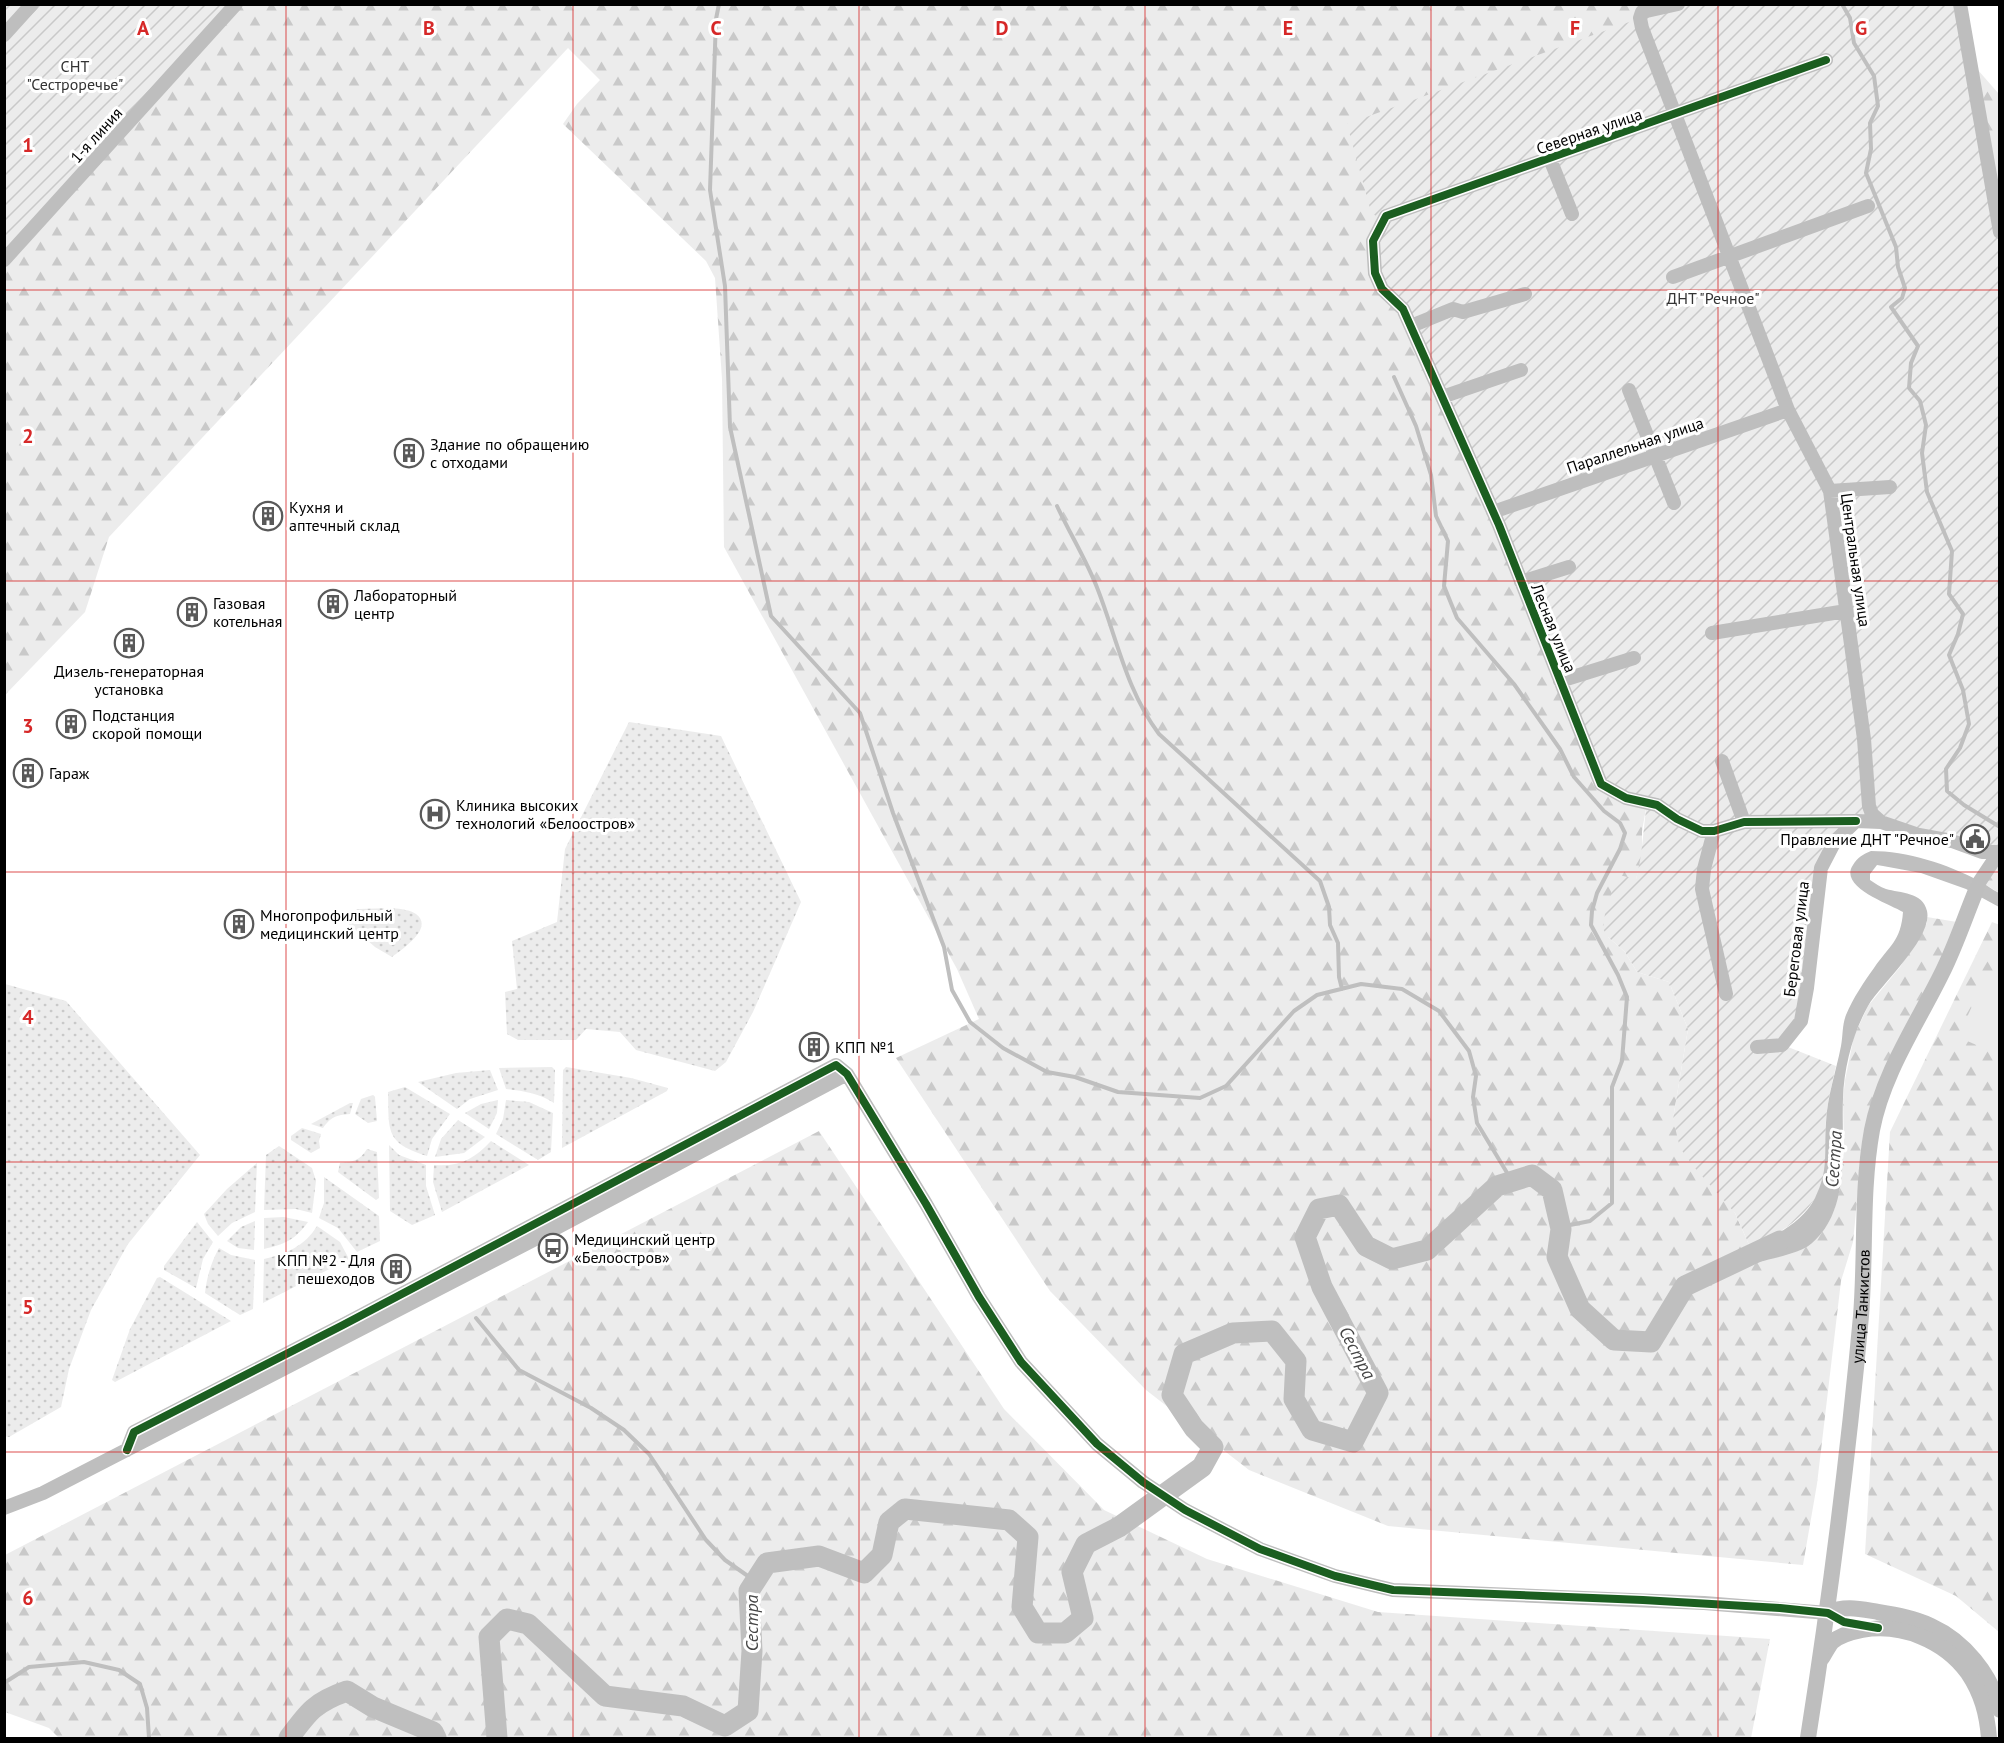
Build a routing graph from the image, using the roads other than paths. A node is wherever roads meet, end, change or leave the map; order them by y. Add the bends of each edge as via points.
1 (32, 4) edge
2 (236, 4) edge
3 (1678, 4) edge
4 (1960, 4) edge
5 (4, 35) edge
6 (1826, 60) dead end
7 (1675, 115) junction
8 (1550, 159) junction
9 (1868, 206) dead end
10 (1572, 214) dead end
11 (2000, 232) edge
12 (1373, 241) joint
13 (1730, 258) junction
14 (4, 260) edge
15 (1673, 277) dead end
16 (1525, 294) dead end
17 (1411, 326) junction
18 (1521, 370) dead end
19 (1629, 390) dead end
20 (1442, 397) junction
21 (1788, 410) junction
22 (1654, 456) junction
23 (1890, 487) dead end
24 (1830, 490) junction
25 (1674, 503) dead end
26 (1493, 512) junction
27 (1569, 567) dead end
28 (1521, 582) junction
29 (1846, 611) junction
30 (1712, 633) dead end
31 (1634, 658) dead end
32 (1560, 681) junction
33 (1722, 761) dead end
34 (1856, 821) junction
35 (1744, 822) junction
36 (1881, 822) junction
37 (1714, 831) junction
38 (1999, 852) edge
39 (1977, 887) joint
40 (1726, 994) dead end
41 (1757, 1047) dead end
42 (4, 1508) edge
43 (1832, 1579) junction
44 (1856, 1608) junction
45 (1828, 1613) junction
46 (1878, 1628) junction
47 (1820, 1661) junction
48 (2000, 1710) edge
49 (1808, 1738) edge
50 (1989, 1738) edge

1 - 5 street
2 - 14 street, 1-я линия
3 - 7 street, Центральная улица via 1642,12 1640,18
4 - 11 street
6 - 7 street, Северная улица
7 - 8 street, Северная улица
7 - 13 street, Центральная улица
8 - 10 street
8 - 12 street, Северная улица via 1386,216
9 - 13 street
12 - 17 street, Лесная улица via 1375,273
13 - 15 street
13 - 21 street, Центральная улица
16 - 17 street via 1463,312 1453,309
17 - 20 street, Лесная улица
18 - 20 street
19 - 22 street
20 - 26 street, Лесная улица
21 - 22 street, Параллельная улица
21 - 24 street, Центральная улица
22 - 25 street
22 - 26 street, Параллельная улица
23 - 24 street
24 - 29 street, Центральная улица
26 - 28 street, Лесная улица
27 - 28 street
28 - 32 street, Лесная улица
29 - 30 street
29 - 36 street, Центральная улица via 1869,806
31 - 32 street
32 - 37 street, Лесная улица via 1601,784 1626,798 1657,805 1691,827
33 - 35 street
34 - 35 street
34 - 36 street
34 - 41 street, Береговая улица via 1835,841 1821,868 1801,1021 1782,1045
35 - 37 street
36 - 38 street via 1982,852
37 - 40 street via 1702,889
38 - 39 street
39 - 43 street, улица Танкистов via 1943,972 1888,1080 1872,1130 1860,1323
42 - 45 street via 127,1450 134,1432 836,1065 847,1074 1022,1362 1097,1444 1185,1510 1260,1549 1335,1576 1393,1590 1704,1603
43 - 44 street via 1838,1593
43 - 45 street, улица Танкистов
44 - 45 street
44 - 48 street via 1915,1619 1949,1636 1978,1664
45 - 46 street via 1844,1622
45 - 47 street, улица Танкистов
46 - 47 street via 1840,1637
46 - 50 street via 1927,1638 1956,1660 1968,1673 1984,1704
47 - 49 street, улица Танкистов

